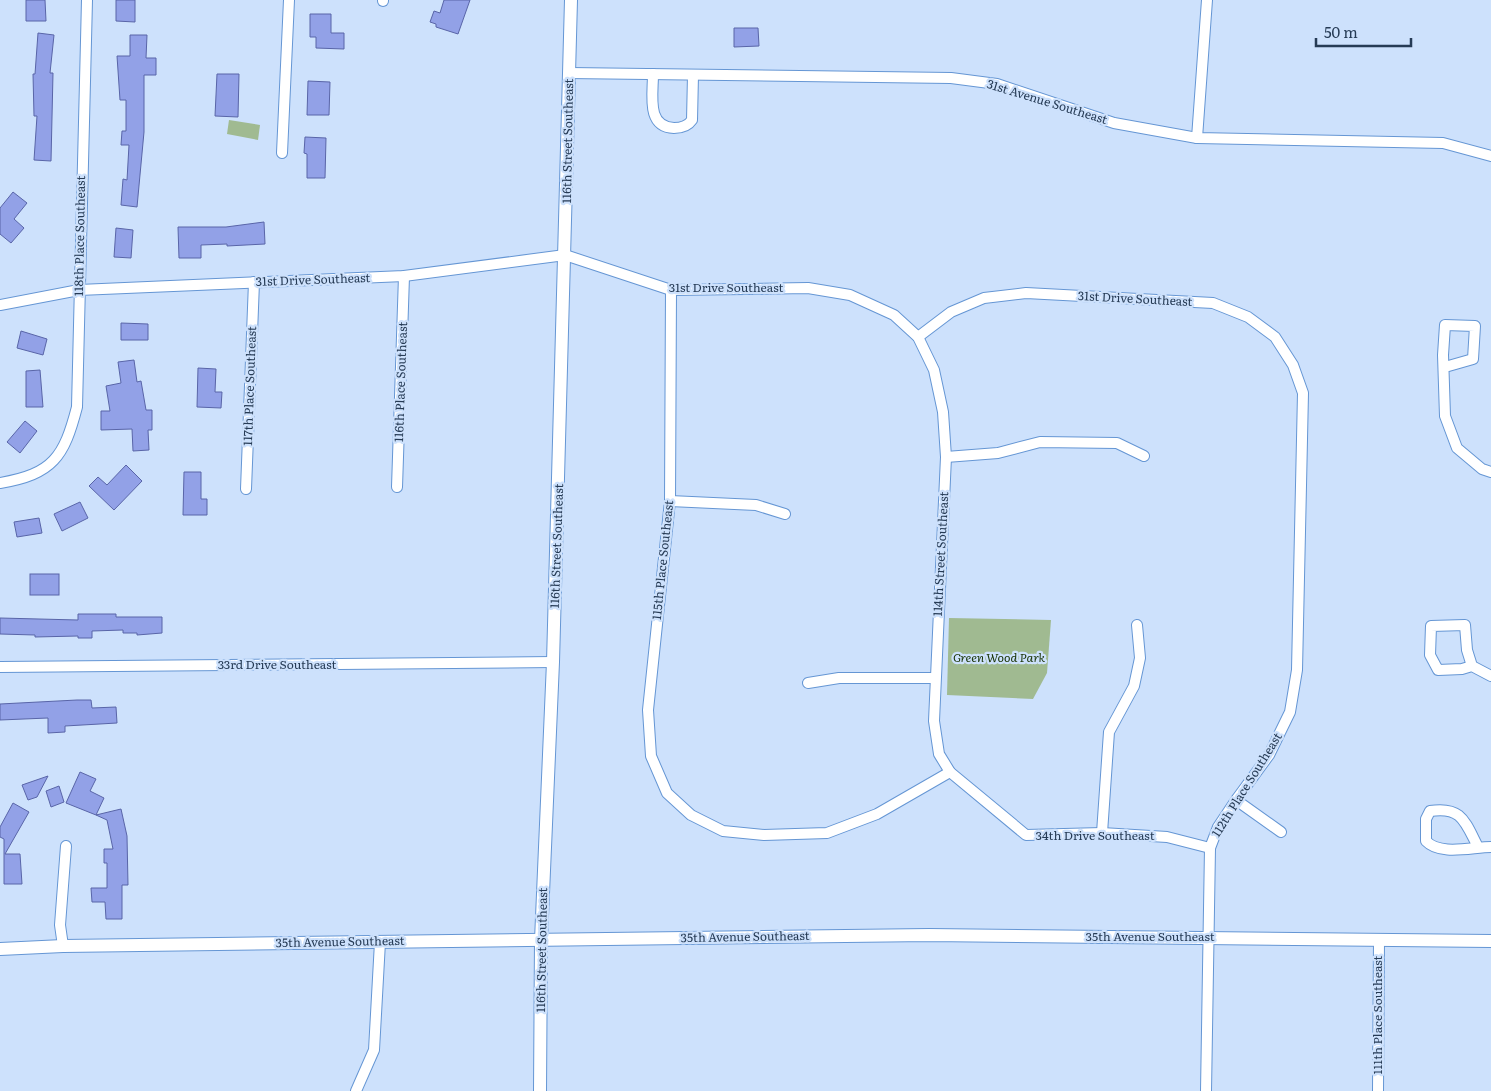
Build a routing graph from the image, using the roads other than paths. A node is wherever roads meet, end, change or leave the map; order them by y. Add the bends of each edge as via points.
1 (87, 0) edge
2 (289, 0) edge
3 (571, 0) edge
4 (1207, 0) edge
5 (570, 73) junction
6 (653, 74) junction
7 (693, 74) junction
8 (1197, 138) junction
9 (282, 154) dead end
10 (1491, 156) edge
11 (565, 255) junction
12 (404, 276) junction
13 (254, 282) junction
14 (79, 290) junction
15 (670, 290) junction
16 (0, 305) edge
17 (918, 337) junction
18 (1275, 337) joint
19 (1444, 367) junction
20 (1144, 456) dead end
21 (946, 457) junction
22 (1491, 472) edge
23 (0, 483) edge
24 (397, 487) dead end
25 (246, 489) dead end
26 (670, 501) junction
27 (785, 514) dead end
28 (1137, 625) dead end
29 (553, 662) junction
30 (1472, 666) junction
31 (0, 667) edge
32 (1491, 676) edge
33 (934, 678) junction
34 (808, 682) dead end
35 (950, 772) junction
36 (1236, 800) junction
37 (1281, 832) dead end
38 (1102, 834) junction
39 (66, 846) dead end
40 (1478, 847) junction
41 (1491, 847) edge
42 (1210, 848) junction
43 (1209, 937) junction
44 (541, 940) junction
45 (1379, 940) junction
46 (1491, 941) edge
47 (380, 942) junction
48 (63, 946) junction
49 (0, 949) edge
50 (356, 1091) edge
51 (540, 1091) edge
52 (1206, 1091) edge
53 (1378, 1091) edge

1 - 14 street, 118th Place Southeast
2 - 9 street
3 - 5 street, 116th Street Southeast
4 - 8 street
5 - 6 street, 31st Avenue Southeast
5 - 11 street, 116th Street Southeast
6 - 7 street, 31st Avenue Southeast
6 - 7 street via 655,119 674,128 686,126 692,120
7 - 8 street, 31st Avenue Southeast via 952,78 997,84 1114,123
8 - 10 street, 31st Avenue Southeast via 1443,144
11 - 12 street, 31st Drive Southeast
11 - 15 street, 31st Drive Southeast
11 - 29 street, 116th Street Southeast
12 - 13 street, 31st Drive Southeast
12 - 24 street, 116th Place Southeast
13 - 14 street, 31st Drive Southeast
13 - 25 street, 117th Place Southeast
14 - 16 street, 31st Drive Southeast
14 - 23 street, 118th Place Southeast via 77,407 68,440 50,465 24,479
15 - 17 street, 31st Drive Southeast via 808,288 850,295 894,315
15 - 26 street, 115th Place Southeast
17 - 18 street, 31st Drive Southeast via 951,312 984,298 1026,293 1213,303 1248,317
17 - 21 street, 114th Street Southeast via 934,370 943,412
18 - 36 street, 112th Place Southeast via 1293,365 1303,393 1297,670 1290,712 1268,755
19 - 19 street via 1445,325 1475,326 1473,359
19 - 22 street via 1445,416 1457,448 1482,469
20 - 21 street via 1117,443 1040,442 998,453
21 - 33 street, 114th Street Southeast
26 - 27 street via 756,505
26 - 35 street, 115th Place Southeast via 648,710 650,756 667,793 691,815 723,831 764,836 827,833 877,814
28 - 38 street via 1140,658 1134,686 1109,732
29 - 31 street, 33rd Drive Southeast
29 - 44 street, 116th Street Southeast
30 - 30 street via 1465,626 1431,626 1430,655 1438,670
30 - 32 street
33 - 34 street via 839,678
33 - 35 street, 114th Street Southeast via 936,738 939,754
35 - 38 street, 34th Drive Southeast via 1026,835
36 - 37 street
36 - 42 street, 112th Place Southeast via 1218,827
38 - 42 street, 34th Drive Southeast via 1167,837
39 - 48 street via 60,925
40 - 40 street via 1457,813 1444,809 1430,811 1426,819 1426,841 1431,847
40 - 41 street
42 - 43 street, 112th Place Southeast
43 - 44 street, 35th Avenue Southeast via 929,935
43 - 45 street, 35th Avenue Southeast
43 - 52 street, 112th Place Southeast
44 - 47 street, 35th Avenue Southeast
44 - 51 street, 116th Street Southeast
45 - 46 street, 35th Avenue Southeast
45 - 53 street, 111th Place Southeast
47 - 48 street, 35th Avenue Southeast
47 - 50 street via 374,1050
48 - 49 street, 35th Avenue Southeast

